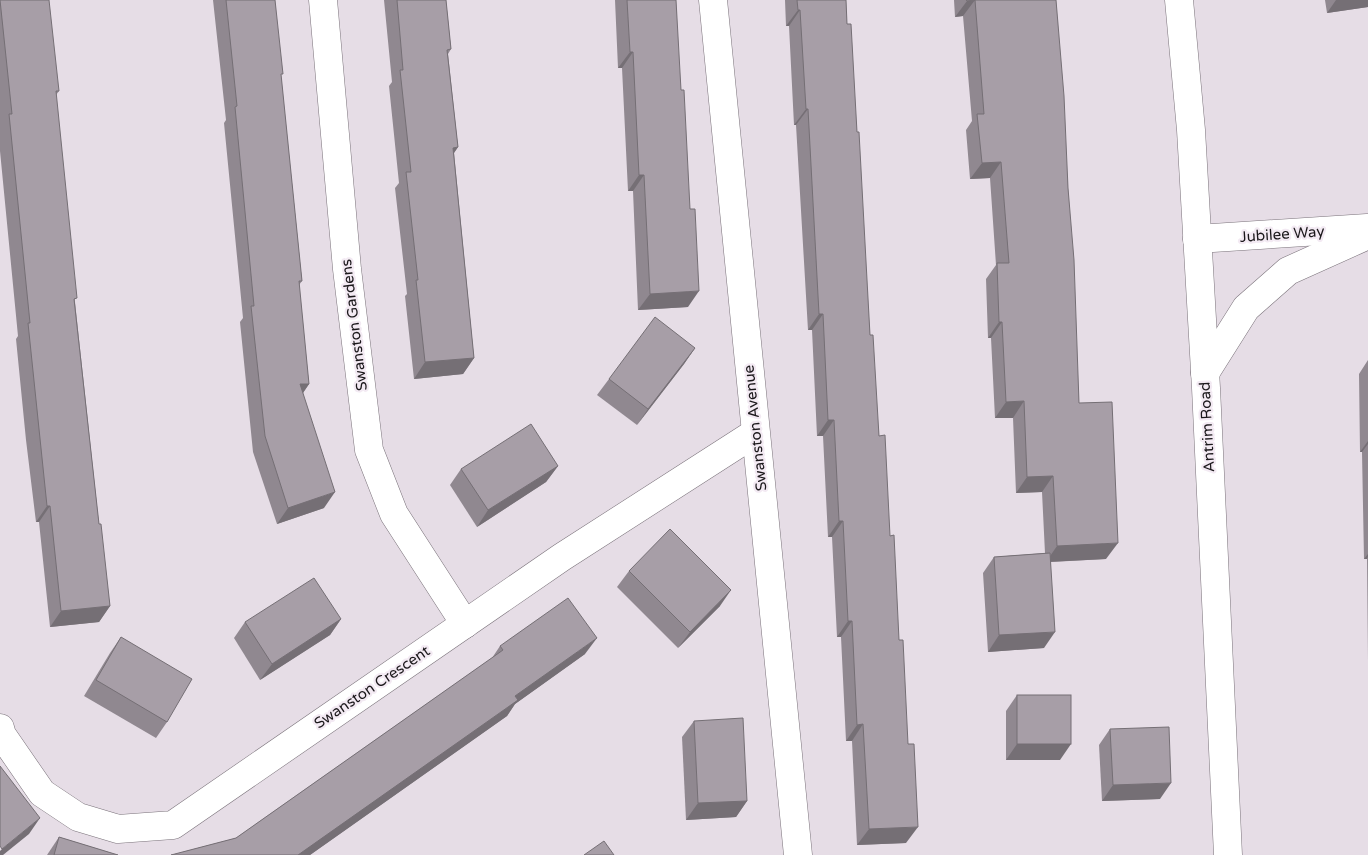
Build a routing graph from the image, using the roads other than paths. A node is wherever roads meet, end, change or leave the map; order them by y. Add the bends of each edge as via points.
1 (323, 0) edge
2 (713, 0) edge
3 (1179, 0) edge
4 (1368, 228) edge
5 (1368, 235) edge
6 (1197, 240) junction
7 (1205, 373) junction
8 (755, 433) junction
9 (464, 624) junction
10 (0, 728) edge
11 (798, 855) edge
12 (1228, 855) edge

1 - 9 street, Swanston Gardens via 347,269 369,450 394,514
2 - 8 street, Swanston Avenue
3 - 6 street, Antrim Road
4 - 6 street, Jubilee Way
5 - 7 street via 1288,271 1246,308
6 - 7 street, Antrim Road
7 - 12 street, Antrim Road
8 - 9 street, Swanston Crescent
8 - 11 street, Swanston Avenue
9 - 10 street, Swanston Crescent via 173,825 118,829 78,817 42,792

